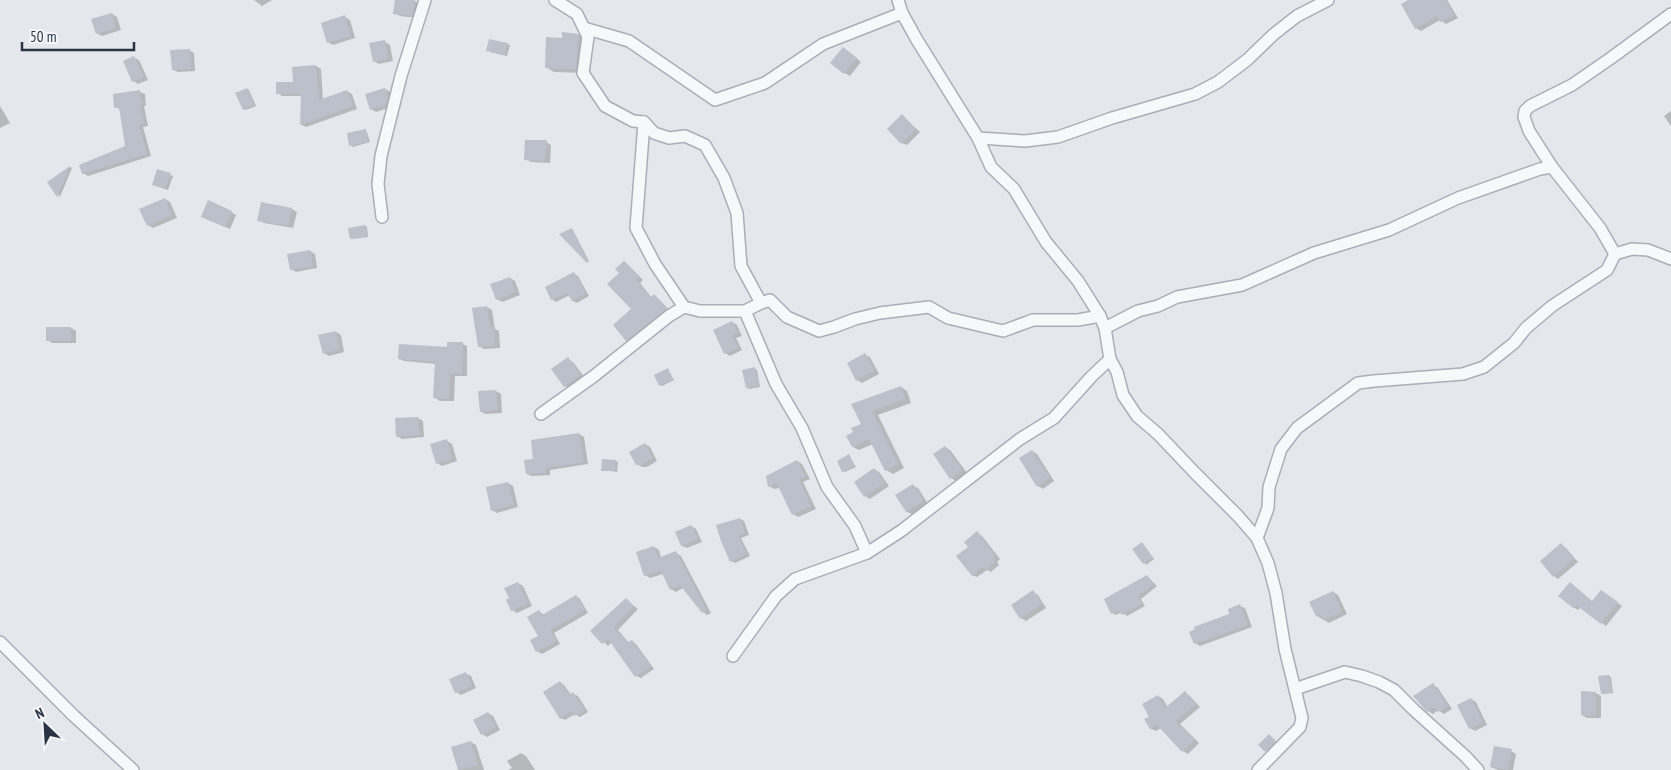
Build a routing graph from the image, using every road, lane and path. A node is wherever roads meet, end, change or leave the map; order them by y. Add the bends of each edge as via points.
1 (425, 0) edge
2 (555, 0) edge
3 (898, 0) edge
4 (1328, 0) edge
5 (902, 13) junction
6 (1671, 14) edge
7 (584, 28) junction
8 (644, 122) junction
9 (978, 138) junction
10 (1552, 167) junction
11 (382, 217) dead end
12 (1615, 254) junction
13 (1671, 259) edge
14 (761, 302) junction
15 (684, 307) junction
16 (745, 311) junction
17 (1100, 316) junction
18 (1105, 328) junction
19 (1110, 359) junction
20 (541, 414) dead end
21 (1257, 538) junction
22 (867, 553) junction
23 (0, 642) edge
24 (733, 656) dead end
25 (1295, 689) junction
26 (133, 770) edge
27 (1258, 770) edge
28 (1478, 770) edge

1 - 11 street via 381,156 378,184
2 - 7 street via 577,14
3 - 5 street
4 - 9 street via 1297,16 1247,60 1218,82 1195,94 1112,118 1058,138
5 - 7 street via 823,44 765,82 715,100 629,41
5 - 9 street
6 - 10 street via 1572,85 1525,111 1529,131
7 - 8 street via 588,37 583,73 605,106 632,121
8 - 14 street via 654,133 669,138 685,136 705,145 724,178 737,213 741,266
8 - 15 street via 636,228
9 - 17 street via 991,167 1014,190 1046,242 1078,281
10 - 12 street via 1600,228
10 - 18 street via 1458,198 1389,230 1314,253 1242,286 1177,297 1138,311
12 - 13 street via 1632,249 1648,250
12 - 21 street via 1607,270 1552,306 1526,328 1514,344 1484,367 1463,374 1358,383 1297,428 1282,450
14 - 16 street
14 - 17 street via 770,300 787,317 818,331 880,313 929,307 948,318 1003,331 1033,320 1078,320
15 - 16 street via 700,311
15 - 20 street
16 - 22 street via 776,384 802,428 827,487 855,526
17 - 18 street
18 - 19 street
19 - 21 street via 1123,395 1137,416
19 - 22 street via 1054,418 1020,439 901,531
21 - 25 street via 1276,593
22 - 24 street via 795,579 776,596
23 - 26 street
25 - 27 street via 1302,718 1300,727
25 - 28 street via 1345,672 1379,682 1394,690

